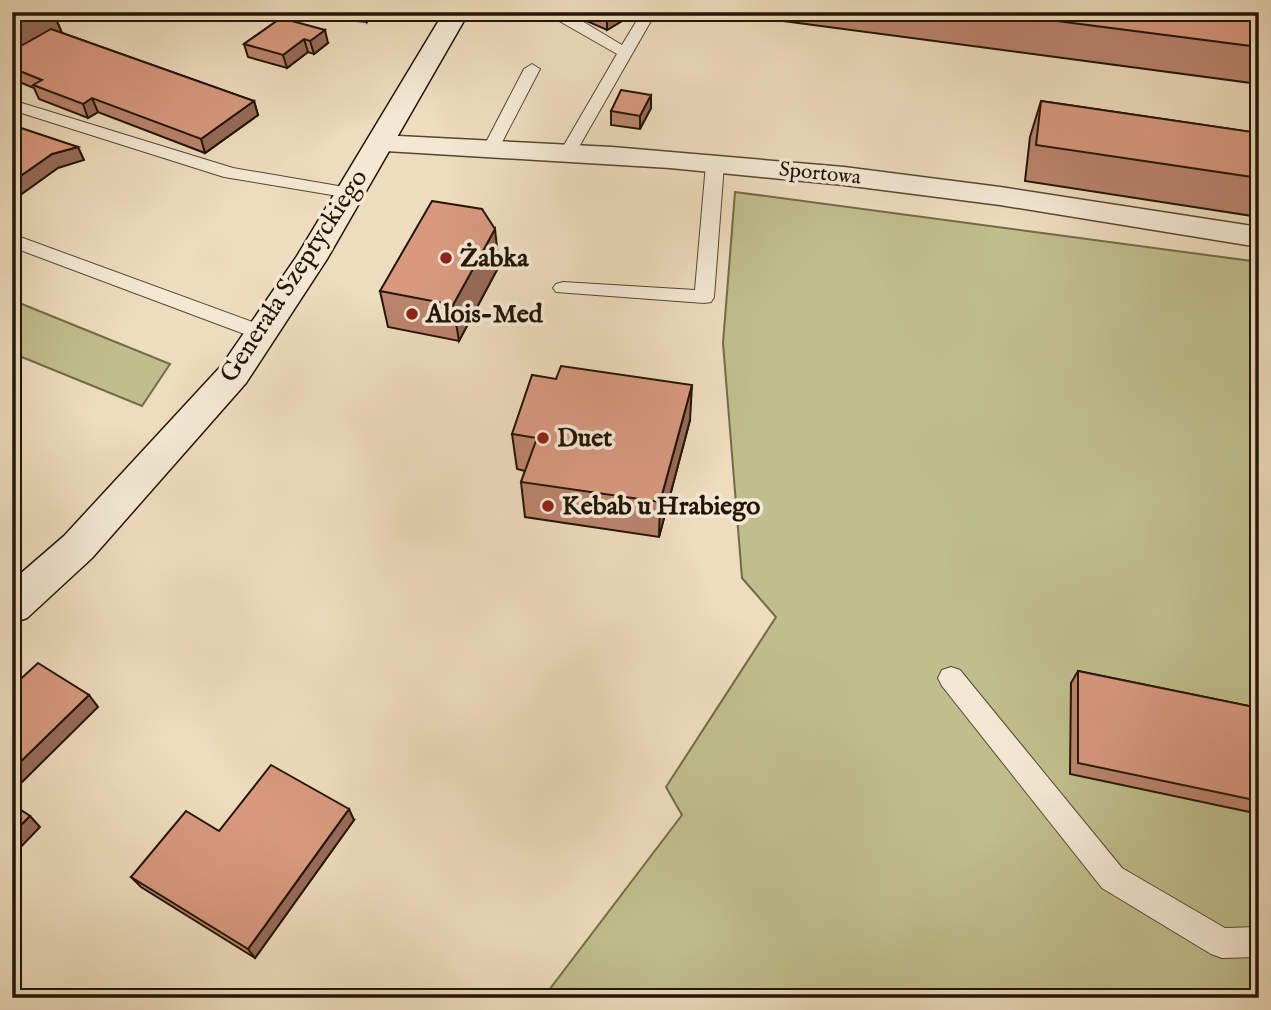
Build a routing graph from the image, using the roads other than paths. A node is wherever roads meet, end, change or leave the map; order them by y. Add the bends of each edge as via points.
1 (457, 12) edge
2 (560, 12) edge
3 (649, 12) edge
4 (624, 17) dead end
5 (638, 31) junction
6 (626, 52) junction
7 (531, 69) dead end
8 (12, 105) edge
9 (379, 144) junction
10 (491, 148) junction
11 (568, 152) junction
12 (715, 164) junction
13 (350, 193) junction
14 (1259, 237) edge
15 (12, 240) edge
16 (563, 288) dead end
17 (262, 333) junction
18 (12, 606) edge
19 (951, 678) dead end
20 (1259, 942) edge

1 - 9 main road, Generała Szeptyckiego
2 - 6 lane
3 - 5 lane
4 - 5 lane via 633,21
5 - 6 lane
6 - 11 lane
7 - 10 lane
8 - 13 lane via 230,173
9 - 10 main road, Sportowa
9 - 13 main road, Generała Szeptyckiego
10 - 11 main road, Sportowa
11 - 12 main road, Sportowa
12 - 14 main road, Sportowa via 846,176
12 - 16 lane via 704,297
13 - 17 main road, Generała Szeptyckiego
15 - 17 lane
17 - 18 main road, Generała Szeptyckiego via 234,374 78,547
19 - 20 lane via 1112,878 1222,943

